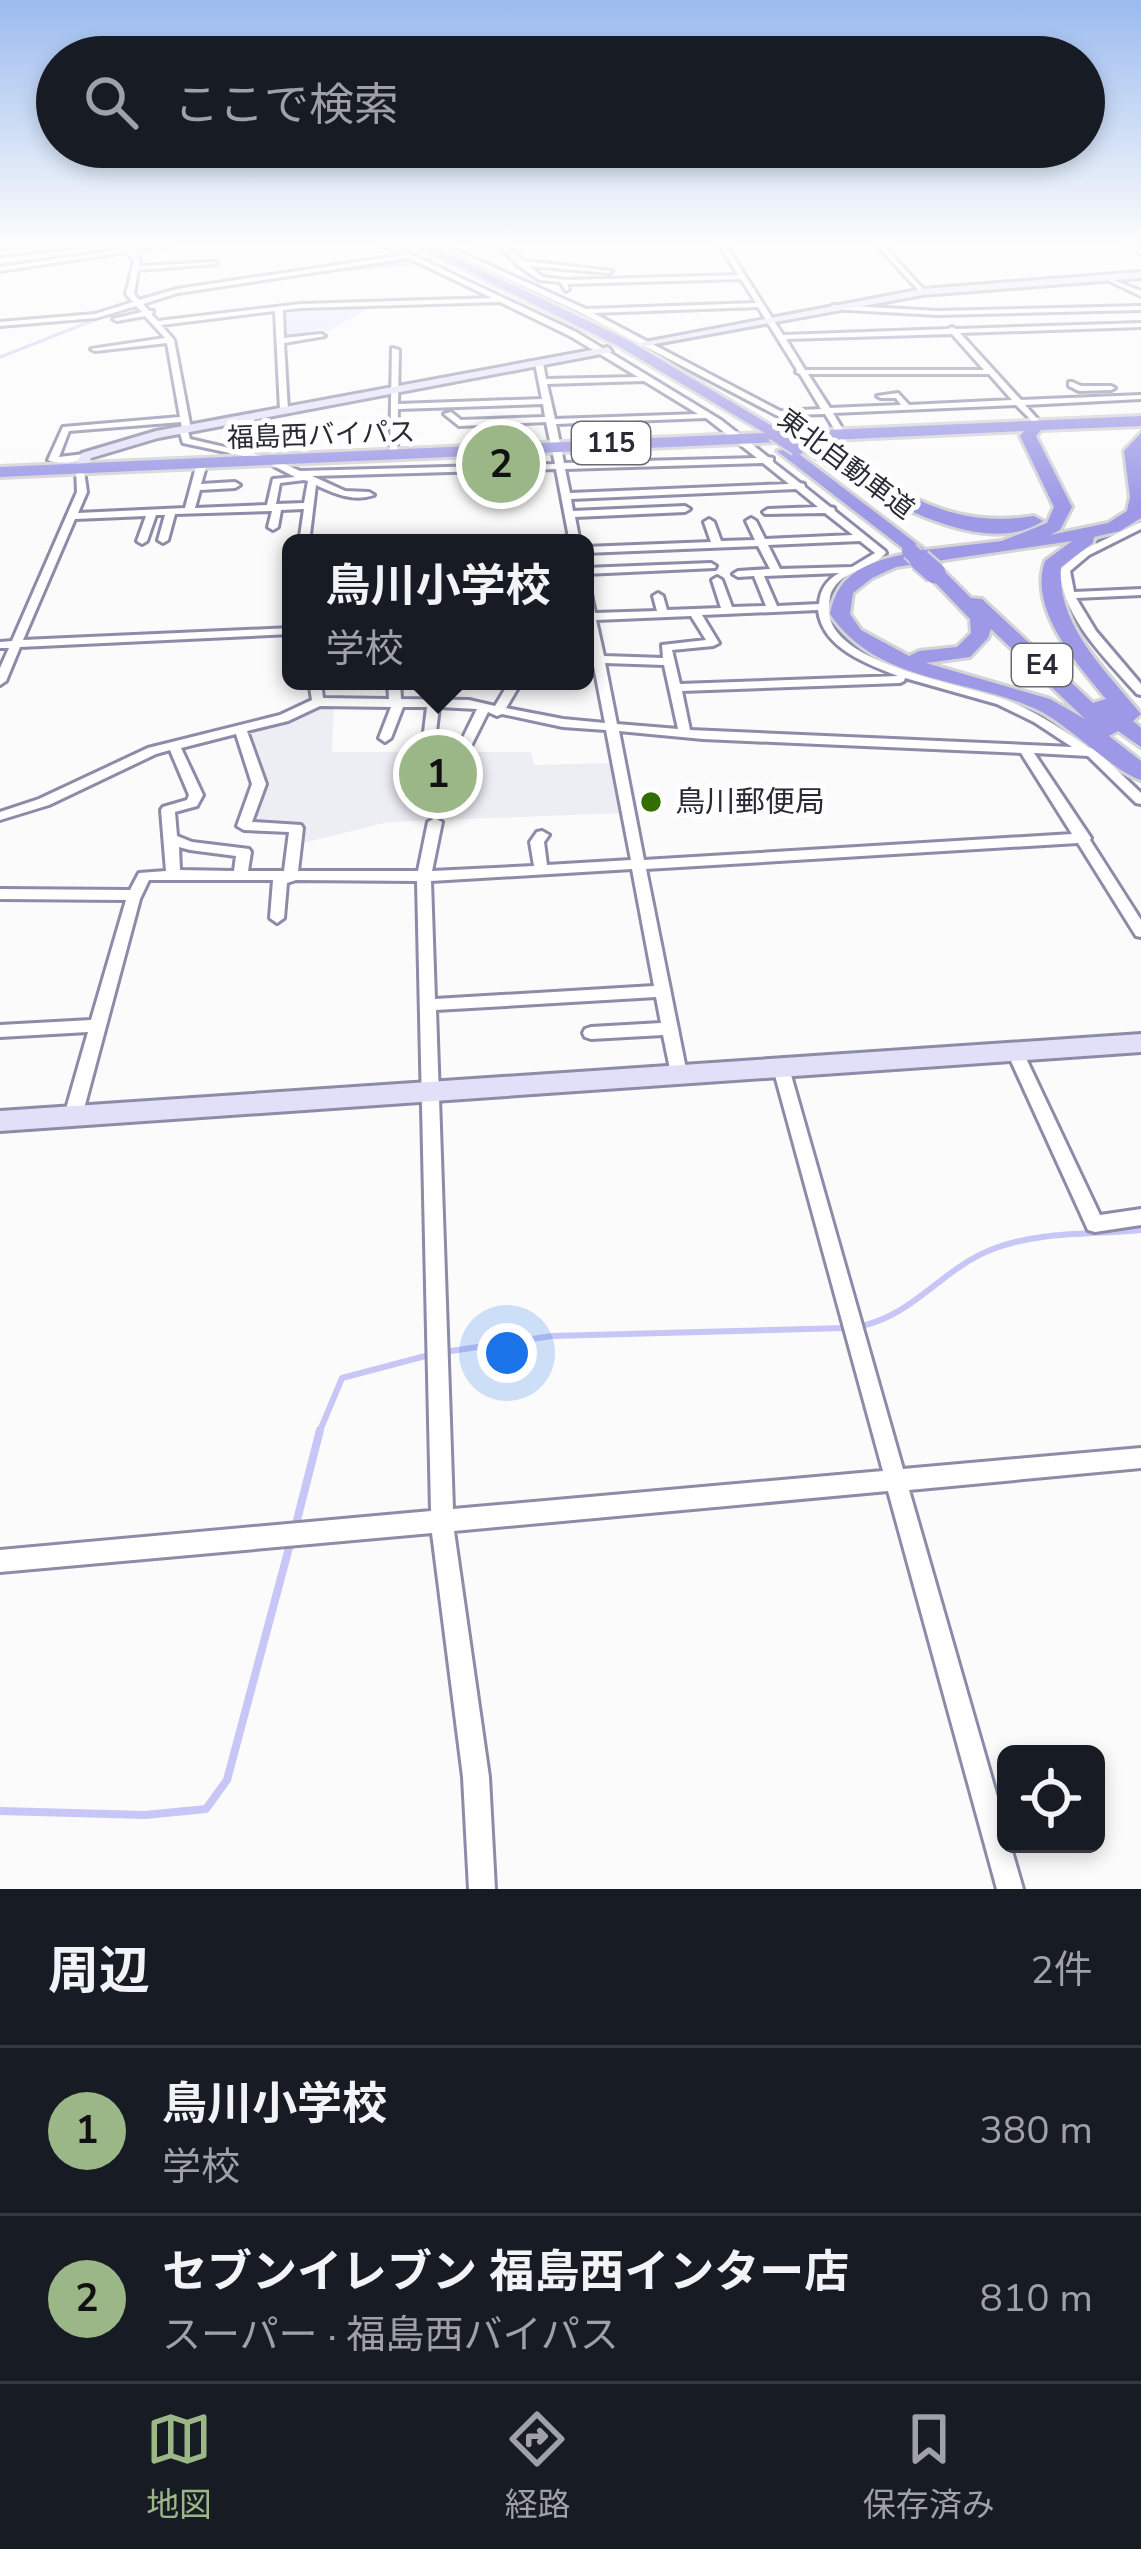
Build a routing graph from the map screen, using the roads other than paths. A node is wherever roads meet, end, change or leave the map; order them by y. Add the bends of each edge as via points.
1 (165, 332) edge
2 (280, 332) edge
3 (569, 332) edge
4 (589, 332) edge
5 (597, 332) edge
6 (622, 332) edge
7 (701, 332) edge
8 (777, 332) edge
9 (920, 332) edge
10 (954, 332) edge
11 (321, 336) dead end
12 (780, 337) junction
13 (170, 340) junction
14 (280, 341) junction
15 (641, 343) junction
16 (95, 349) dead end
17 (395, 350) dead end
18 (604, 350) junction
19 (979, 359) junction
20 (539, 362) junction
21 (800, 372) junction
22 (991, 372) junction
23 (940, 374) junction
24 (644, 379) junction
25 (543, 382) junction
26 (1072, 384) dead end
27 (396, 390) junction
28 (917, 395) dead end
29 (881, 396) dead end
30 (546, 401) junction
31 (1020, 404) junction
32 (394, 407) junction
33 (925, 407) junction
34 (907, 408) junction
35 (284, 410) junction
36 (826, 411) junction
37 (777, 413) junction
38 (448, 414) dead end
39 (707, 416) junction
40 (550, 420) junction
41 (1094, 422) junction
42 (185, 426) junction
43 (1113, 427) junction
44 (1033, 428) junction
45 (942, 431) junction
46 (1139, 431) edge
47 (841, 434) junction
48 (778, 441) junction
49 (393, 453) junction
50 (557, 455) junction
51 (268, 461) junction
52 (1037, 462) junction
53 (81, 465) junction
54 (201, 467) junction
55 (747, 472) dead end
56 (0, 474) edge
57 (714, 474) dead end
58 (301, 479) junction
59 (235, 485) dead end
60 (802, 486) junction
61 (196, 487) junction
62 (754, 488) junction
63 (721, 489) junction
64 (679, 491) junction
65 (613, 494) junction
66 (369, 495) dead end
67 (566, 496) junction
68 (1059, 500) junction
69 (307, 506) junction
70 (279, 508) junction
71 (831, 510) junction
72 (189, 511) junction
73 (171, 512) junction
74 (768, 512) dead end
75 (152, 513) junction
76 (569, 514) junction
77 (70, 516) junction
78 (751, 521) dead end
79 (710, 522) dead end
80 (273, 527) dead end
81 (1101, 530) junction
82 (1139, 530) edge
83 (305, 534) edge
84 (573, 534) edge
85 (863, 538) junction
86 (163, 540) dead end
87 (142, 541) dead end
88 (761, 543) junction
89 (662, 547) junction
90 (711, 547) junction
91 (594, 550) edge
92 (919, 550) junction
93 (668, 568) junction
94 (854, 568) junction
95 (594, 570) edge
96 (944, 570) junction
97 (776, 572) junction
98 (758, 573) junction
99 (738, 574) dead end
100 (715, 577) junction
101 (698, 588) dead end
102 (1141, 592) edge
103 (1070, 595) junction
104 (658, 596) dead end
105 (821, 607) junction
106 (773, 609) junction
107 (728, 611) junction
108 (694, 613) junction
109 (662, 614) junction
110 (594, 617) edge
111 (282, 631) edge
112 (16, 644) junction
113 (0, 645) edge
114 (669, 662) junction
115 (1120, 668) junction
116 (1141, 668) edge
117 (595, 669) edge
118 (917, 678) junction
119 (0, 681) edge
120 (675, 688) junction
121 (317, 690) edge
122 (395, 690) edge
123 (508, 690) edge
124 (1141, 691) edge
125 (318, 702) junction
126 (433, 703) junction
127 (396, 704) junction
128 (491, 710) junction
129 (1141, 726) edge
130 (240, 728) junction
131 (612, 728) junction
132 (430, 732) dead end
133 (685, 734) junction
134 (386, 738) dead end
135 (1141, 740) edge
136 (173, 744) junction
137 (1026, 751) junction
138 (462, 752) dead end
139 (1086, 752) junction
140 (1141, 762) edge
141 (1141, 773) edge
142 (1141, 800) edge
143 (0, 816) edge
144 (435, 822) dead end
145 (542, 835) dead end
146 (169, 838) junction
147 (1084, 838) junction
148 (638, 864) junction
149 (541, 869) junction
150 (172, 875) junction
151 (424, 875) junction
152 (240, 878) junction
153 (285, 879) junction
154 (0, 894) edge
155 (135, 895) junction
156 (277, 918) dead end
157 (1141, 932) edge
158 (663, 991) junction
159 (430, 1006) junction
160 (97, 1025) junction
161 (670, 1029) junction
162 (0, 1031) edge
163 (591, 1034) dead end
164 (1141, 1042) edge
165 (1015, 1052) junction
166 (781, 1068) junction
167 (679, 1074) junction
168 (430, 1094) junction
169 (73, 1116) junction
170 (0, 1121) edge
171 (1141, 1217) edge
172 (1141, 1458) edge
173 (896, 1480) junction
174 (443, 1520) junction
175 (0, 1561) edge
176 (482, 1889) edge
177 (1010, 1889) edge

1 - 13 street
2 - 14 street
3 - 18 street
4 - 48 highway, 東北自動車道
5 - 48 highway, 東北自動車道 via 692,380
6 - 15 street
7 - 15 street
8 - 12 street
9 - 12 street
10 - 19 street
11 - 14 street
12 - 21 street
13 - 16 street
13 - 42 street
14 - 35 street
15 - 37 street
17 - 27 street
18 - 20 street
18 - 24 street
19 - 22 street
19 - 23 street via 934,365
20 - 25 street
20 - 27 street
21 - 23 street
21 - 36 street
22 - 23 street
22 - 31 street
24 - 25 street
24 - 39 street
25 - 30 street
26 - 31 street via 1130,388 1141,397
27 - 32 street
27 - 35 street
28 - 33 street
29 - 34 street via 898,395
30 - 32 street
30 - 40 street
31 - 33 street
31 - 44 street
32 - 49 street
33 - 34 street
33 - 45 street
34 - 36 street
35 - 42 street
36 - 37 street
36 - 47 street
37 - 48 street
38 - 40 street via 459,423
39 - 40 street
39 - 48 street
40 - 50 street
41 - 43 highway
41 - 44 highway, 福島西バイパス / 115
41 - 46 highway, 福島西バイパス / 115
42 - 51 street via 186,441
42 - 53 street
42 - 53 street via 66,429 53,460
43 - 44 highway, 福島西バイパス / 115
43 - 46 highway
44 - 45 highway, 福島西バイパス / 115
44 - 52 highway
45 - 47 highway, 福島西バイパス / 115
45 - 48 highway, 福島西バイパス / 115
45 - 52 highway via 1009,441
46 - 81 highway via 1139,506
47 - 48 highway, 福島西バイパス / 115
48 - 50 highway, 福島西バイパス / 115
48 - 50 street
48 - 60 street
48 - 68 highway via 956,522 1021,525 1046,516
48 - 92 highway, 東北自動車道
48 - 92 highway, 東北自動車道
49 - 50 highway, 福島西バイパス / 115
49 - 51 highway, 福島西バイパス / 115
50 - 51 highway, 福島西バイパス / 115
50 - 58 street
50 - 67 street
51 - 53 highway, 福島西バイパス / 115
51 - 54 highway, 福島西バイパス / 115
51 - 58 street
52 - 68 highway
53 - 54 highway, 福島西バイパス / 115
53 - 56 highway, 115
53 - 77 street via 82,492
54 - 61 street
55 - 62 street
57 - 63 street
58 - 66 street
58 - 69 street
58 - 70 street
58 - 70 street via 276,481
59 - 61 street
60 - 62 street
60 - 71 street
61 - 72 street
62 - 63 street
63 - 64 street
64 - 65 street
64 - 65 street via 671,471 611,477
64 - 76 street via 686,512
65 - 67 street
67 - 76 street
68 - 141 highway via 1058,522 1034,537 857,578 841,595 840,613 874,650 1037,702
69 - 70 street
69 - 83 street
70 - 72 street
70 - 80 street
71 - 74 street
71 - 85 street
72 - 73 street
73 - 75 street
73 - 86 street
75 - 77 street
75 - 87 street
76 - 84 street
77 - 112 street
78 - 88 street
79 - 90 street
81 - 96 highway via 875,577 852,597 854,623 911,655 970,650 980,618
81 - 129 highway via 1052,565 1049,588 1084,657
82 - 103 street via 1070,563
85 - 88 street
85 - 94 street via 881,556
88 - 90 street
88 - 97 street
89 - 90 street
89 - 91 street
89 - 93 street
90 - 100 street
92 - 96 highway, bridge
93 - 95 street
93 - 100 street
94 - 97 street
94 - 105 street via 831,580
96 - 135 highway, E4
96 - 140 highway, E4
97 - 98 street
98 - 99 street
98 - 106 street
100 - 101 street
100 - 107 street
102 - 103 street
103 - 115 street
104 - 109 street
105 - 106 street
105 - 118 street via 826,626 850,649
106 - 107 street
107 - 108 street
108 - 109 street
108 - 114 street via 713,643 667,646
109 - 110 street
111 - 112 street
112 - 113 street
112 - 119 street
114 - 117 street
114 - 120 street
115 - 116 street
115 - 124 street
117 - 131 street
118 - 120 street
118 - 139 street via 1034,716
120 - 133 street
121 - 125 street
122 - 127 street
123 - 128 street
125 - 127 street
125 - 130 street
126 - 127 street
126 - 128 street
126 - 132 street
127 - 134 street
128 - 131 street
128 - 138 street
130 - 136 street
130 - 153 street via 259,784 244,826 296,828
131 - 133 street
131 - 148 street
133 - 137 street
136 - 143 street
136 - 146 street via 196,795 168,811
137 - 139 street
137 - 147 street
139 - 142 street
144 - 151 street
145 - 149 street
146 - 150 street
146 - 152 street via 244,851
147 - 148 street
147 - 157 street
148 - 149 street
148 - 158 street
149 - 151 street
150 - 152 street
150 - 155 street via 144,876
151 - 153 street
151 - 159 street
152 - 153 street
153 - 156 street
154 - 155 street
155 - 160 street
158 - 159 street
158 - 161 street
159 - 168 street
160 - 162 street
160 - 169 street
161 - 163 street
161 - 167 street
164 - 165 street
165 - 166 street
165 - 171 street via 1096,1223
166 - 167 street
166 - 173 street
167 - 168 street
168 - 169 street
168 - 174 street
169 - 170 street
172 - 173 street
173 - 174 street
173 - 177 street
174 - 175 street
174 - 176 street

